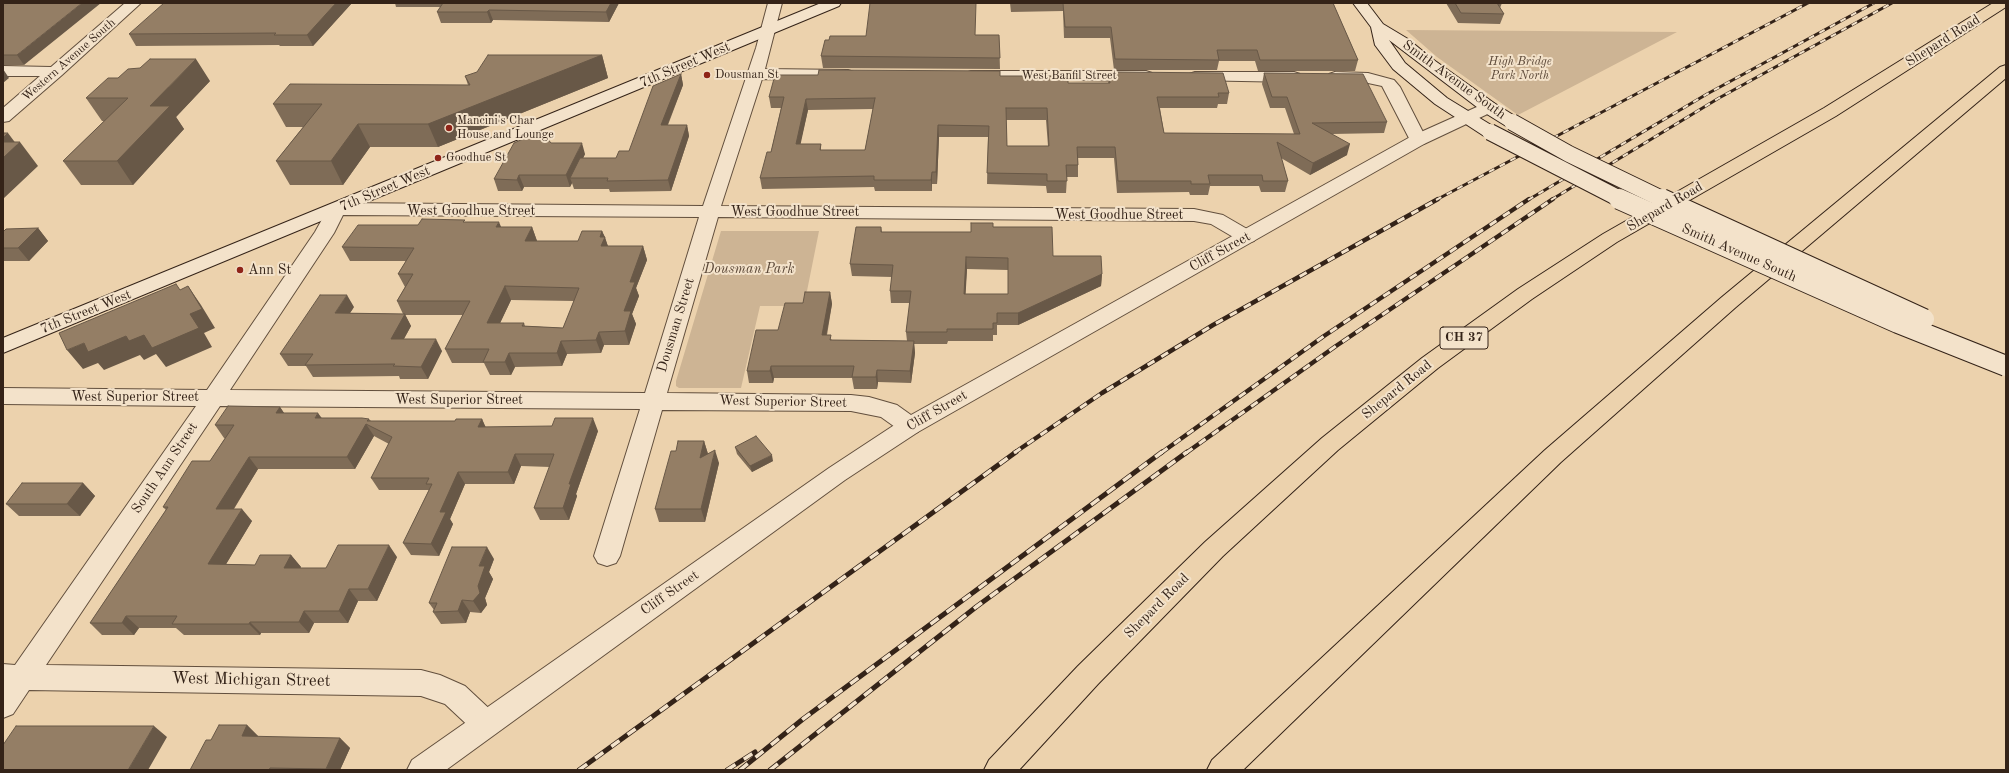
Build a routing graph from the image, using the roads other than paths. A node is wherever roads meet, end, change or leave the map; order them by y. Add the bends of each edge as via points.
1 (134, 3) edge
2 (775, 3) edge
3 (834, 3) edge
4 (1360, 3) edge
5 (2003, 3) edge
6 (1378, 27) junction
7 (769, 30) junction
8 (3, 70) edge
9 (2006, 70) edge
10 (56, 72) junction
11 (755, 74) junction
12 (865, 75) edge
13 (952, 76) edge
14 (1160, 76) edge
15 (1176, 77) edge
16 (1488, 107) junction
17 (1466, 116) junction
18 (3, 117) edge
19 (1418, 140) junction
20 (337, 209) junction
21 (710, 212) junction
22 (1247, 237) junction
23 (3, 346) edge
24 (2006, 360) edge
25 (2006, 366) edge
26 (3, 396) edge
27 (213, 398) junction
28 (654, 401) junction
29 (910, 426) junction
30 (607, 556) dead end
31 (12, 677) edge
32 (3, 705) edge
33 (486, 724) junction
34 (422, 770) edge
35 (999, 770) edge
36 (1222, 770) edge

1 - 10 street, Western Avenue South
2 - 7 street, Dousman Street
3 - 7 street, 7th Street West
4 - 6 street, Smith Avenue South
5 - 35 highway, Shepard Road / CH 37 via 1830,112 1604,242 1525,294 1430,363 1330,444 1220,543 1088,675
6 - 16 street, Smith Avenue South via 1403,42 1425,62
6 - 17 street, Smith Avenue South via 1383,45 1399,66 1441,101
7 - 11 street, Dousman Street
7 - 20 street, 7th Street West
8 - 10 street
9 - 36 highway via 1729,302 1559,451
10 - 18 street, Western Avenue South
11 - 12 street
11 - 21 street, Dousman Street
13 - 14 street, West Banfil Street
15 - 19 street via 1368,78 1382,81 1392,87
16 - 17 street, Cliff Street
16 - 24 street, Smith Avenue South, bridge via 1569,154 1632,185 1901,307
17 - 19 street, Cliff Street
17 - 25 street, Smith Avenue South, bridge via 1490,132 1615,197 1898,323
19 - 22 street, Cliff Street
20 - 21 street, West Goodhue Street
20 - 23 street, 7th Street West
20 - 27 street, South Ann Street via 324,233
21 - 22 street, West Goodhue Street via 1194,216 1216,219
21 - 28 street, Dousman Street
22 - 29 street, Cliff Street
26 - 27 street, West Superior Street
27 - 28 street, West Superior Street
27 - 31 street, South Ann Street
28 - 29 street, West Superior Street via 869,405 890,411
28 - 30 street, Dousman Street
29 - 33 street, Cliff Street via 837,474
31 - 32 street, South Ann Street
31 - 33 street, West Michigan Street via 421,683 455,695
33 - 34 street, Cliff Street

